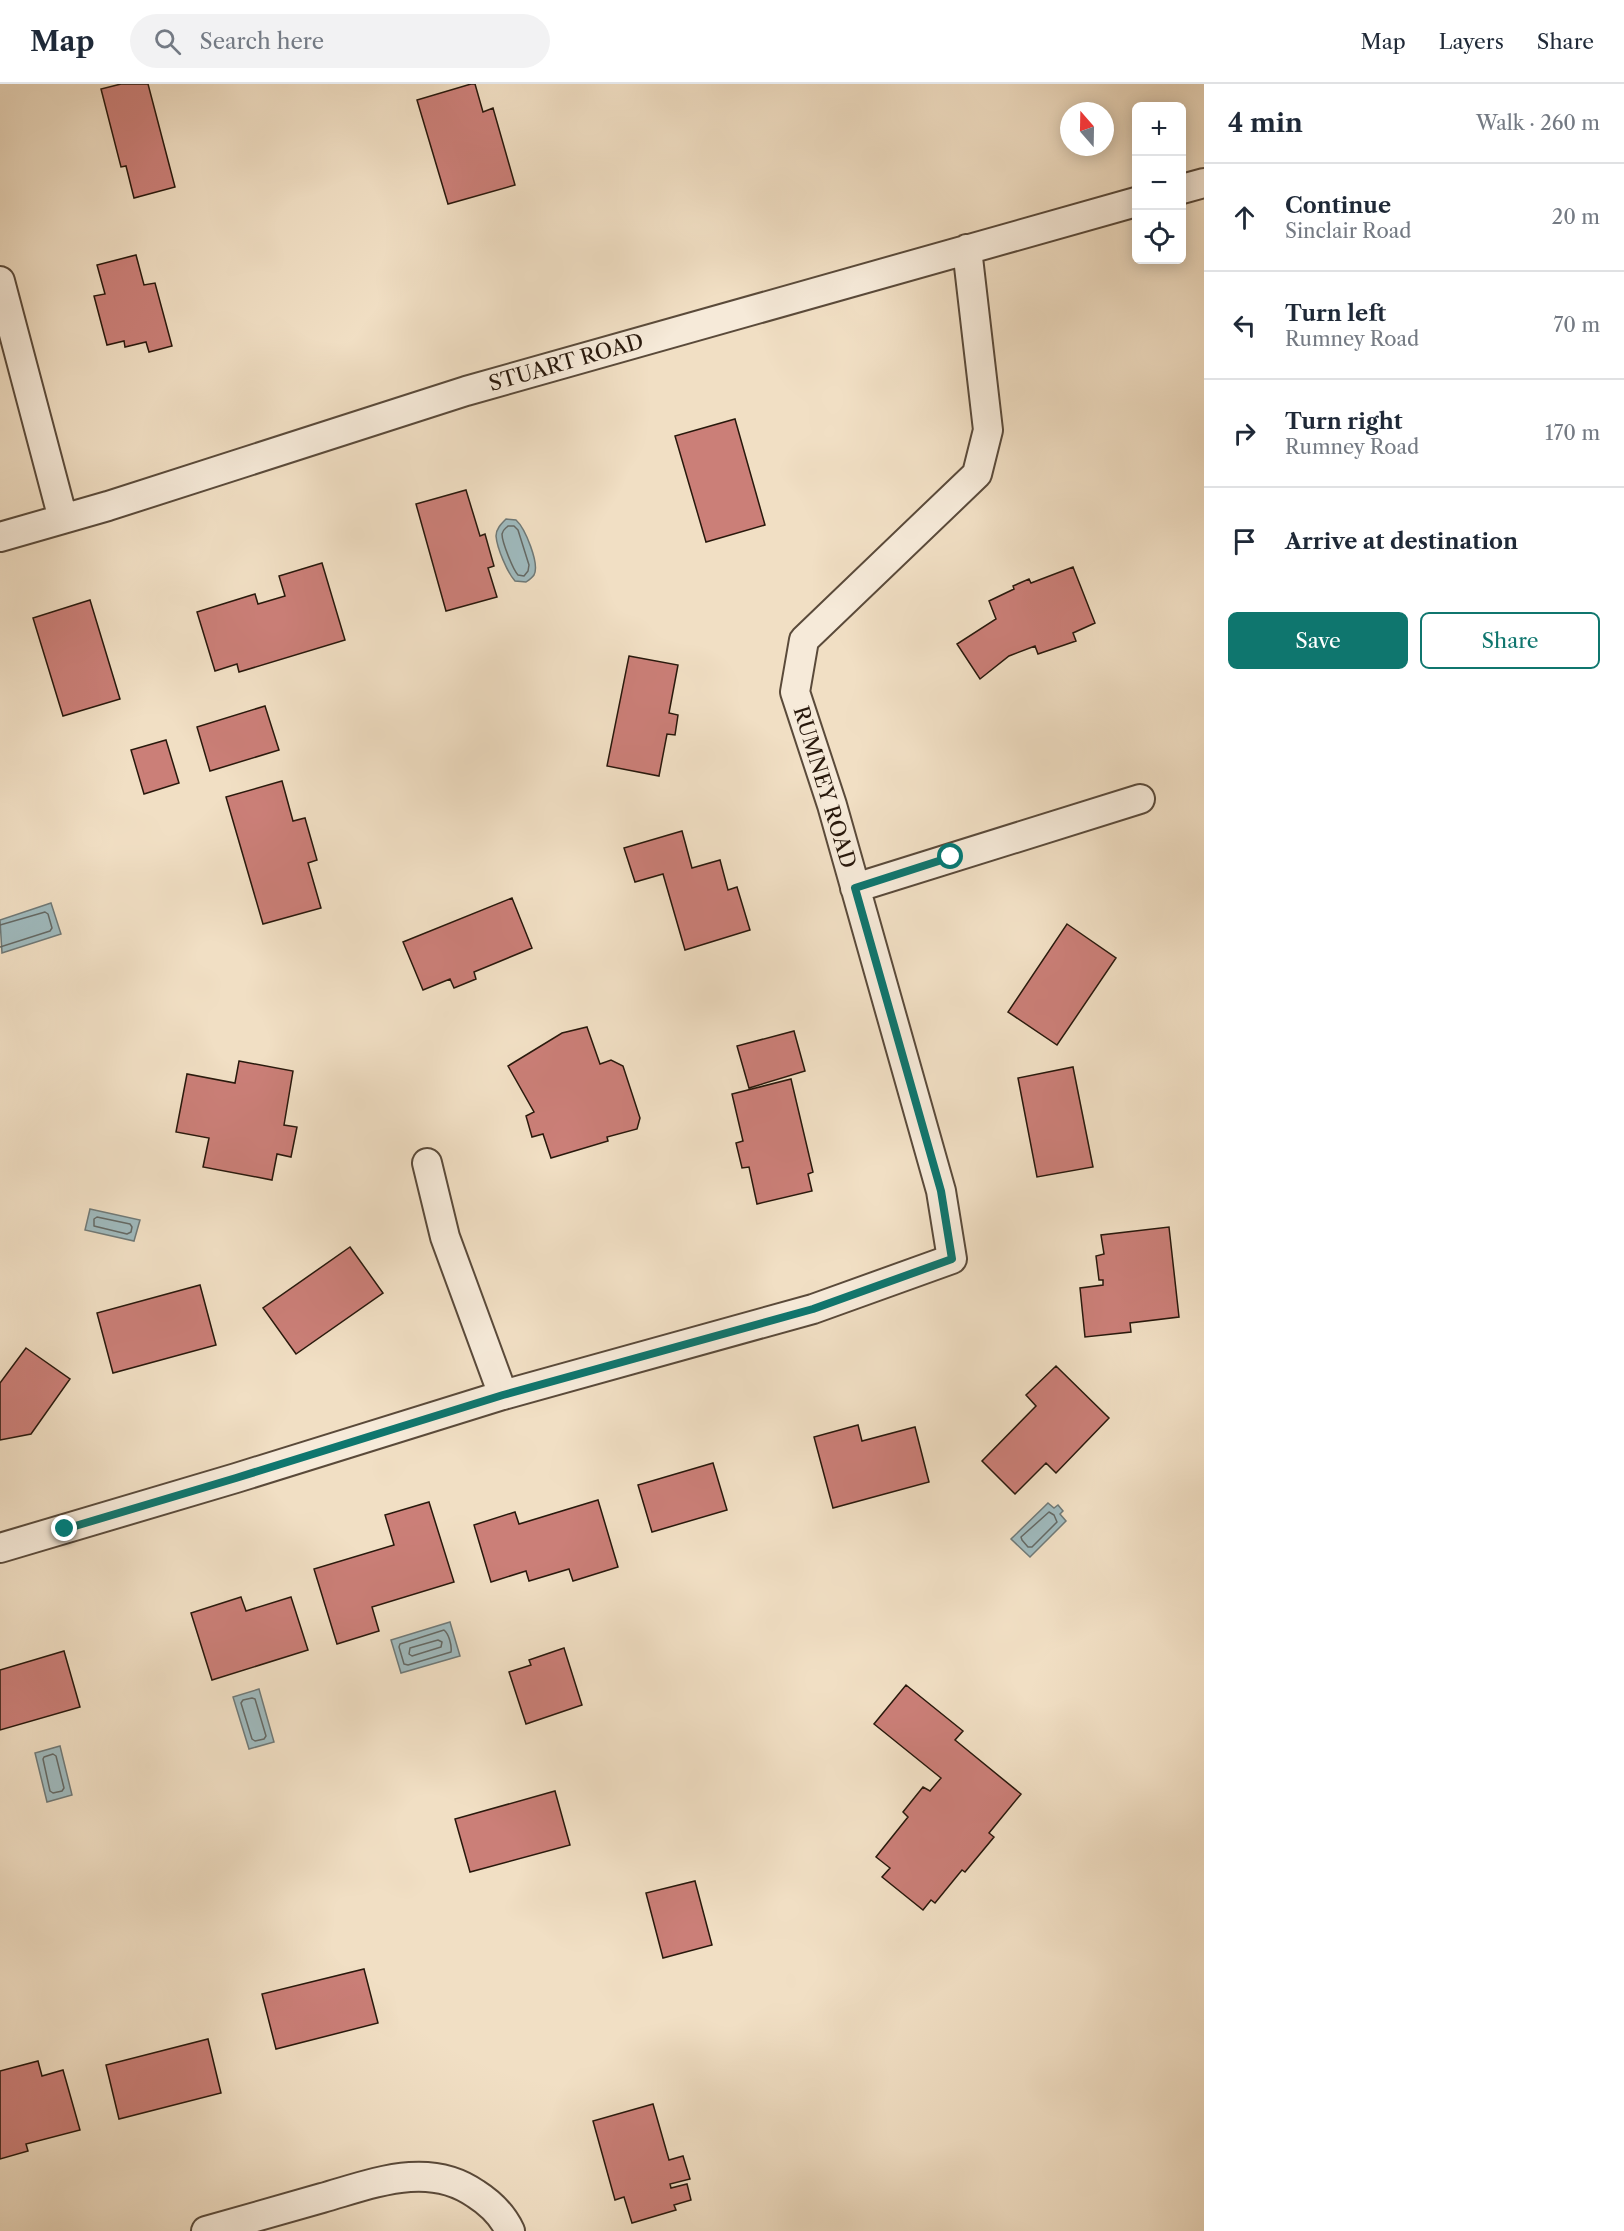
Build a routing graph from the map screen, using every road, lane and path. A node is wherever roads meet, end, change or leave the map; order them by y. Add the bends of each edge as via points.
1 (1204, 183) edge
2 (1186, 188) edge
3 (1132, 203) edge
4 (967, 249) junction
5 (0, 280) edge
6 (63, 519) junction
7 (0, 537) edge
8 (1140, 800) dead end
9 (855, 888) junction
10 (427, 1163) dead end
11 (503, 1395) junction
12 (0, 1548) edge
13 (206, 2231) edge
14 (510, 2231) edge

1 - 2 street
3 - 4 street, STUART ROAD
4 - 6 street, STUART ROAD via 466,391
4 - 9 street, RUMNEY ROAD via 988,430 976,474 804,640 795,692
5 - 6 street
6 - 7 street, STUART ROAD
8 - 9 street
9 - 11 street, RUMNEY ROAD via 941,1191 952,1259 813,1309
10 - 11 street via 445,1237
11 - 12 street, RUMNEY ROAD
13 - 14 street via 383,2181 418,2175 436,2176 469,2188 497,2211

